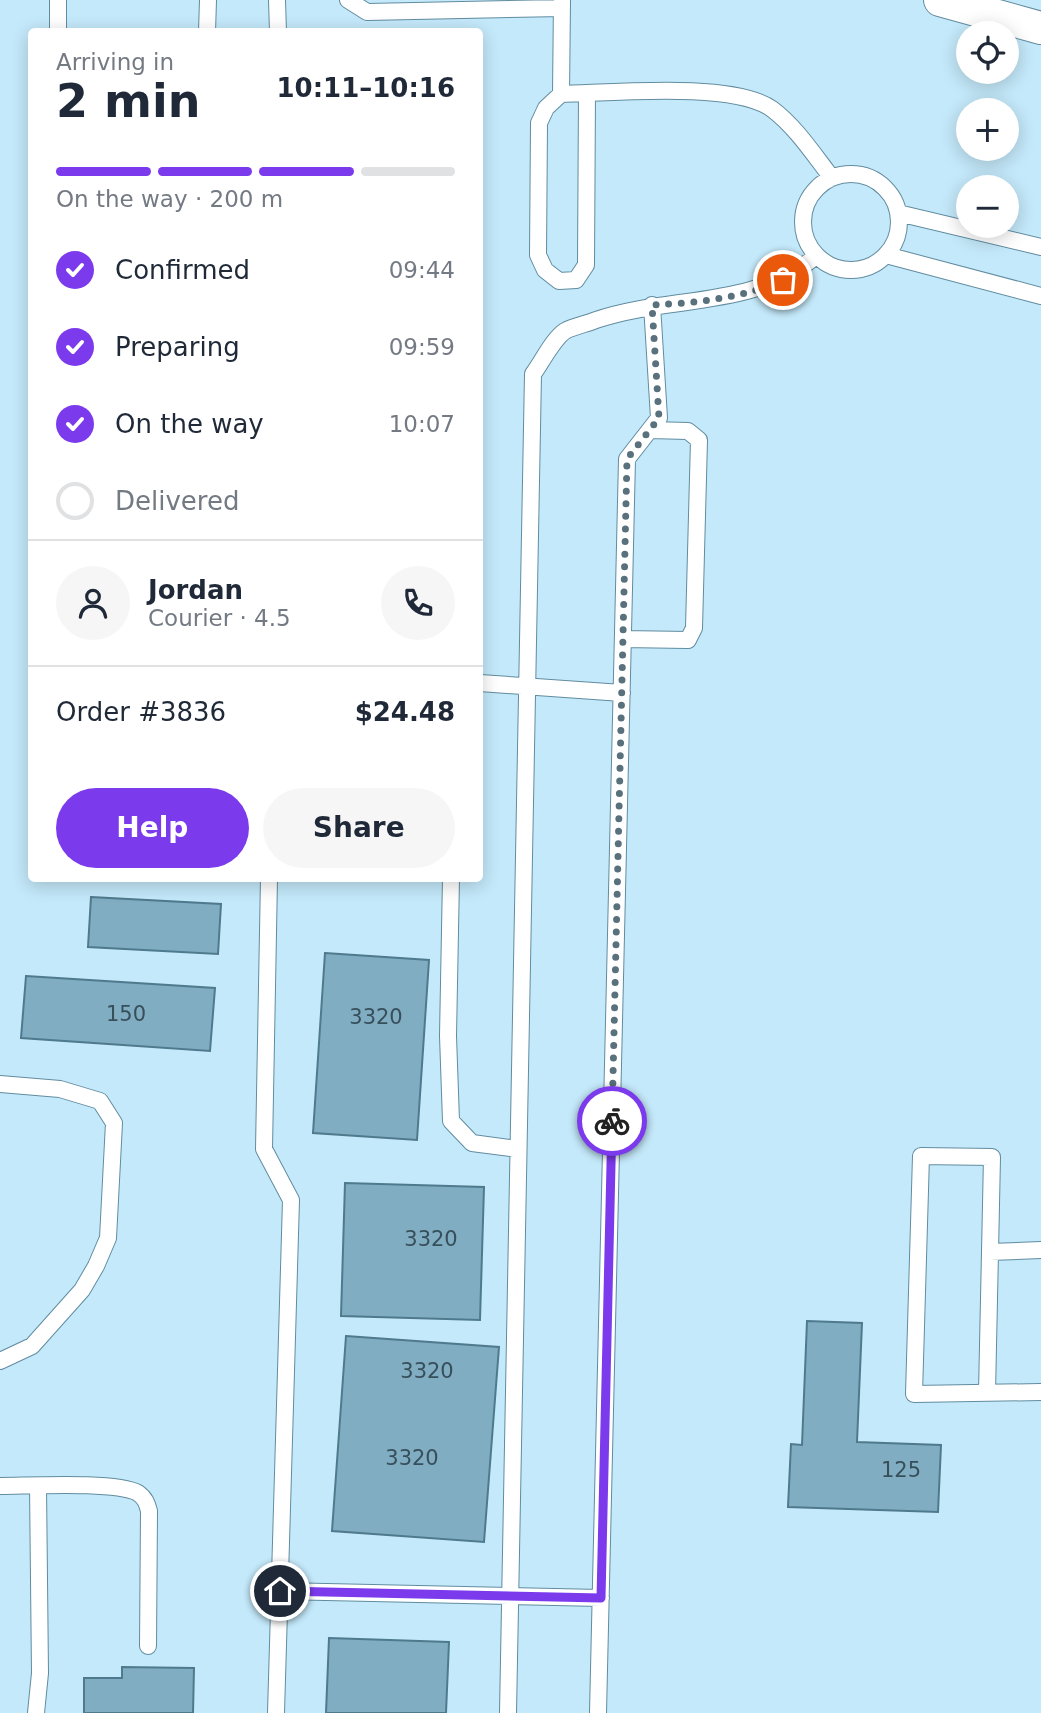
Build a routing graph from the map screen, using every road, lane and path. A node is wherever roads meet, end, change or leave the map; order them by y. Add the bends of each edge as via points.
1 (58, 0) edge
2 (208, 0) edge
3 (277, 0) edge
4 (348, 0) edge
5 (940, 0) edge
6 (562, 4) edge
7 (58, 28) edge
8 (208, 28) edge
9 (278, 28) edge
10 (1041, 29) edge
11 (561, 94) junction
12 (587, 94) junction
13 (832, 178) junction
14 (898, 213) junction
15 (1041, 247) edge
16 (886, 255) junction
17 (816, 256) junction
18 (1041, 296) edge
19 (652, 305) junction
20 (650, 430) junction
21 (623, 639) junction
22 (483, 683) edge
23 (527, 686) junction
24 (622, 693) junction
25 (269, 882) edge
26 (451, 882) edge
27 (0, 1084) edge
28 (518, 1149) junction
29 (1041, 1250) edge
30 (990, 1252) junction
31 (0, 1360) edge
32 (1041, 1392) edge
33 (987, 1393) junction
34 (0, 1486) edge
35 (38, 1486) junction
36 (280, 1591) junction
37 (510, 1598) junction
38 (601, 1598) junction
39 (148, 1646) dead end
40 (36, 1713) edge
41 (276, 1713) edge
42 (508, 1713) edge
43 (598, 1713) edge

1 - 7 lane
2 - 8 lane
3 - 9 lane
4 - 6 lane via 367,12
5 - 10 street
6 - 11 lane
11 - 12 lane
11 - 12 lane via 539,123 538,255 545,270 559,281 576,279 586,265
12 - 13 lane via 698,92 743,98 771,108
13 - 14 lane via 855,174 877,181 889,192
13 - 17 lane via 818,187 803,215 803,231
14 - 15 lane
14 - 16 lane via 897,236
16 - 17 lane via 865,269 849,271 833,268
16 - 18 lane
17 - 19 lane via 796,273 769,286 689,303
19 - 20 lane via 659,418
19 - 23 lane via 564,331 533,374
20 - 21 lane via 627,459
20 - 21 lane via 688,431 699,440 694,628 688,640
21 - 24 lane
22 - 23 lane
23 - 24 lane
23 - 28 lane
24 - 38 lane
25 - 36 lane via 264,1149 291,1200
26 - 28 lane via 451,1121 472,1143
27 - 31 lane via 60,1089 100,1101 114,1123 108,1238 96,1266 82,1290 32,1346
28 - 37 lane
29 - 30 lane
30 - 33 lane
30 - 33 lane via 992,1157 921,1156 914,1394
32 - 33 lane
34 - 35 lane
35 - 39 lane via 113,1488 136,1492 145,1499 149,1511
35 - 40 lane via 40,1673
36 - 37 lane
36 - 41 lane
37 - 38 lane
37 - 42 lane
38 - 43 lane

